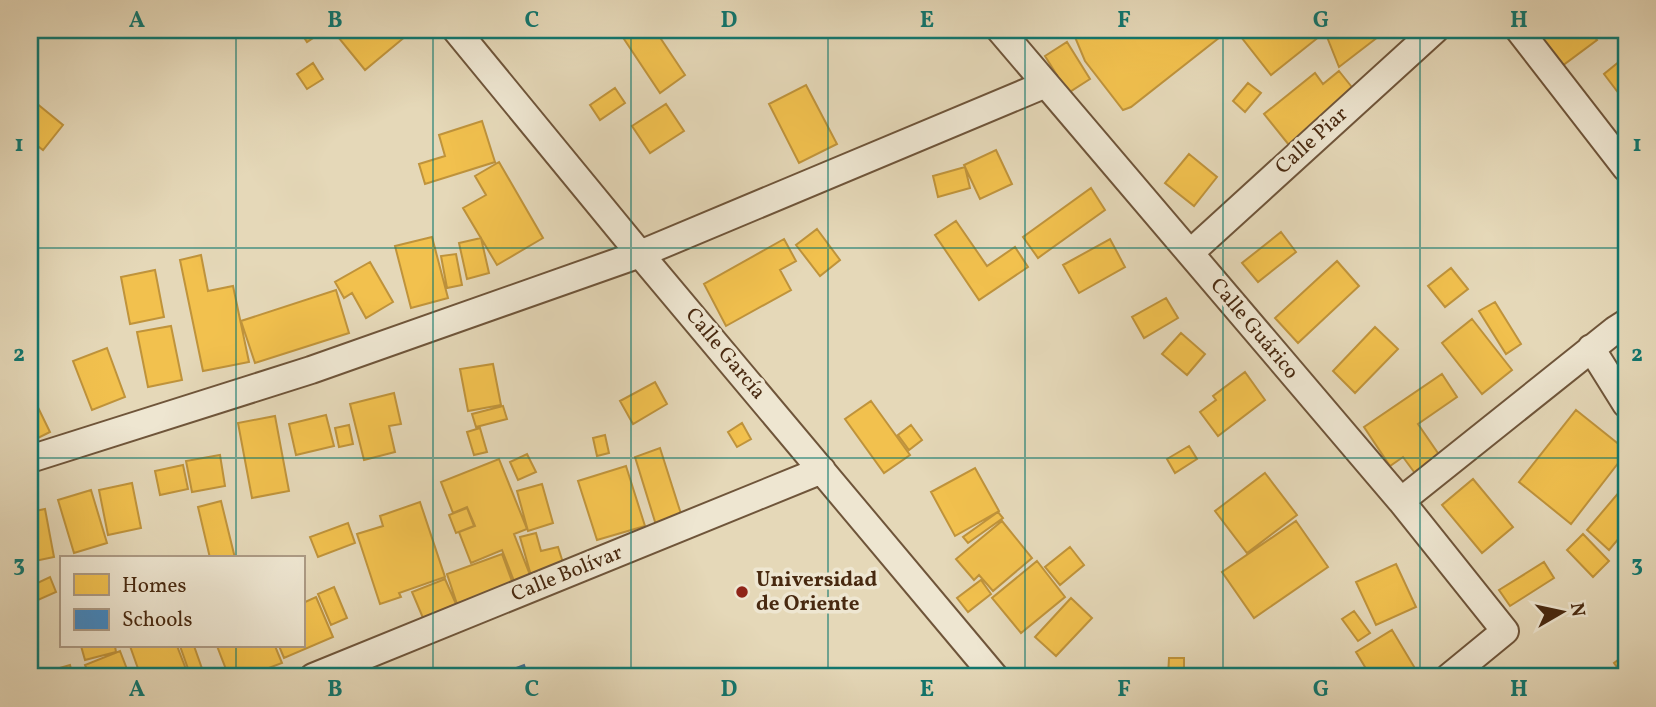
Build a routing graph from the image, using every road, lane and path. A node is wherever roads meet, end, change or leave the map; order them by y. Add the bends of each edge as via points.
1 (456, 30) edge
2 (1000, 30) edge
3 (1435, 30) edge
4 (1519, 30) edge
5 (1046, 84) junction
6 (1626, 168) edge
7 (1190, 253) junction
8 (640, 254) junction
9 (1626, 323) edge
10 (1591, 348) junction
11 (1626, 404) edge
12 (30, 459) edge
13 (822, 470) junction
14 (1401, 501) junction
15 (313, 677) edge
16 (995, 677) edge
17 (1449, 677) edge

1 - 8 street, Calle García
2 - 5 street, Calle Guárico
3 - 7 street, Calle Piar
4 - 6 street
5 - 7 street, Calle Guárico
5 - 8 street
7 - 14 street, Calle Guárico
8 - 12 street via 311,369
8 - 13 street, Calle García
9 - 10 street
10 - 11 street
10 - 14 street
13 - 15 street, Calle Bolívar
13 - 16 street, Calle García
14 - 17 street, Calle Guárico via 1505,631

